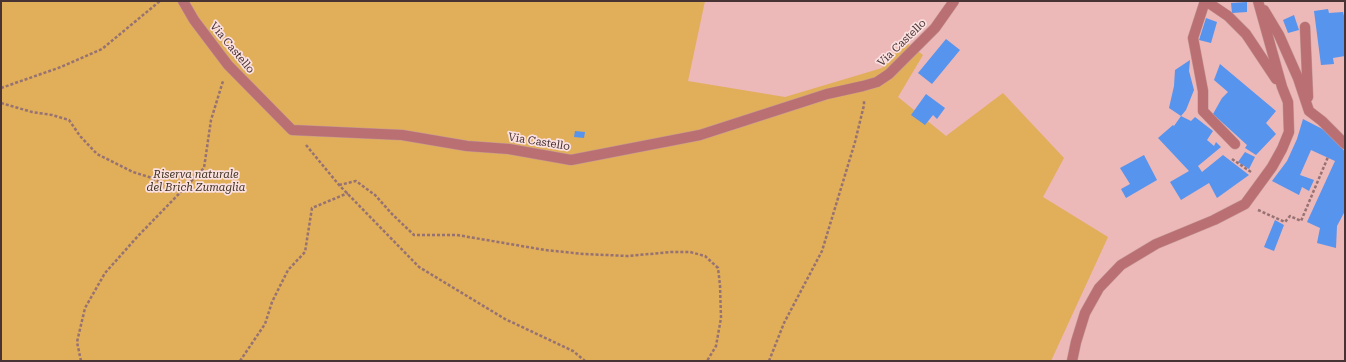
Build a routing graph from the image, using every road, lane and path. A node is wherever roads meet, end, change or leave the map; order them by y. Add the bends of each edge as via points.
1 (160, 1) edge
2 (183, 1) edge
3 (954, 1) edge
4 (1205, 1) edge
5 (1258, 1) edge
6 (1306, 27) dead end
7 (228, 65) junction
8 (863, 86) junction
9 (1282, 87) junction
10 (1, 88) edge
11 (1, 103) edge
12 (1309, 111) junction
13 (292, 130) junction
14 (1235, 144) joint
15 (1345, 144) edge
16 (1328, 157) dead end
17 (1268, 173) junction
18 (339, 184) junction
19 (180, 192) junction
20 (348, 193) junction
21 (1245, 204) junction
22 (81, 361) edge
23 (240, 361) edge
24 (585, 361) edge
25 (707, 361) edge
26 (769, 361) edge
27 (1072, 361) edge

1 - 10 path via 102,49 61,67
2 - 7 street, Via Castello
3 - 8 street, Via Castello via 935,28 889,74 877,82
4 - 9 street via 1228,16 1246,34
4 - 14 street via 1193,38 1203,91 1203,111
5 - 9 street
5 - 12 street via 1280,35
6 - 12 street
7 - 13 street, Via Castello
7 - 19 path via 211,120 204,168
8 - 13 street, Via Castello via 827,94 700,135 571,160 402,135
8 - 26 path via 864,105 861,119 822,251 784,323
9 - 17 street via 1288,102 1289,132
11 - 19 path via 69,120 97,154
12 - 15 street
13 - 18 path
14 - 17 path via 1230,157 1249,172
16 - 21 path via 1301,221 1290,216 1285,222
17 - 21 street
18 - 20 path
18 - 25 path via 356,181 375,195 414,235 457,235 584,254 628,256 690,252 706,256 718,268 721,318 716,346
19 - 22 path via 106,273 85,308 77,342
20 - 23 path via 312,208 305,252 288,270 272,302 265,324
20 - 24 path via 419,267 504,319 573,351
21 - 27 street via 1156,244 1121,265 1099,288 1085,313

